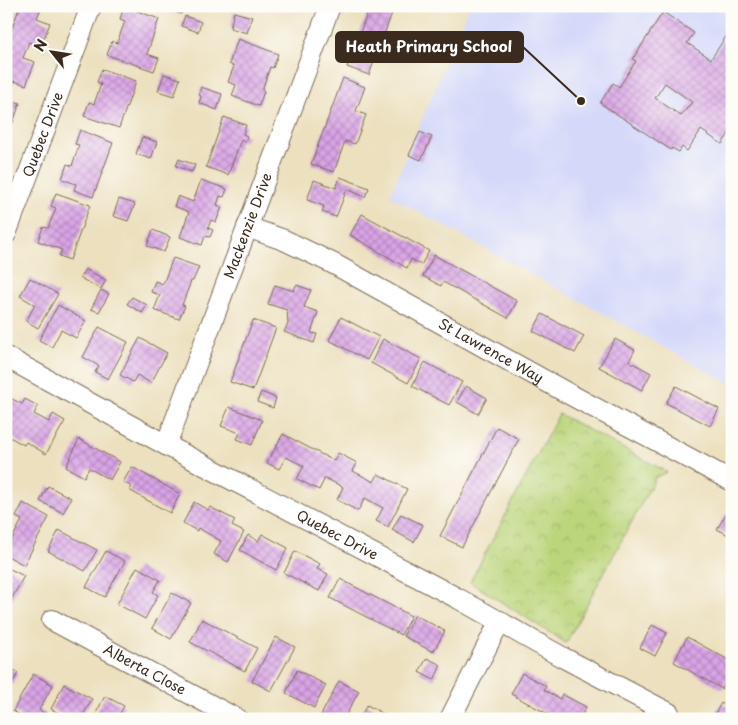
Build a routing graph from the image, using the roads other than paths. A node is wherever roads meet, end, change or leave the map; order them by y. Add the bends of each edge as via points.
1 (91, 6) edge
2 (330, 6) edge
3 (247, 227) junction
4 (6, 234) edge
5 (6, 357) edge
6 (166, 445) junction
7 (732, 481) edge
8 (52, 620) dead end
9 (500, 621) junction
10 (670, 713) dead end
11 (237, 719) edge
12 (450, 719) edge

1 - 4 street, Quebec Drive
2 - 3 street, Mackenzie Drive
3 - 6 street, Mackenzie Drive
3 - 7 street, St Lawrence Way via 284,240 334,264
5 - 6 street, Quebec Drive
6 - 9 street, Quebec Drive
8 - 11 street, Alberta Close
9 - 10 street, Quebec Drive
9 - 12 street

